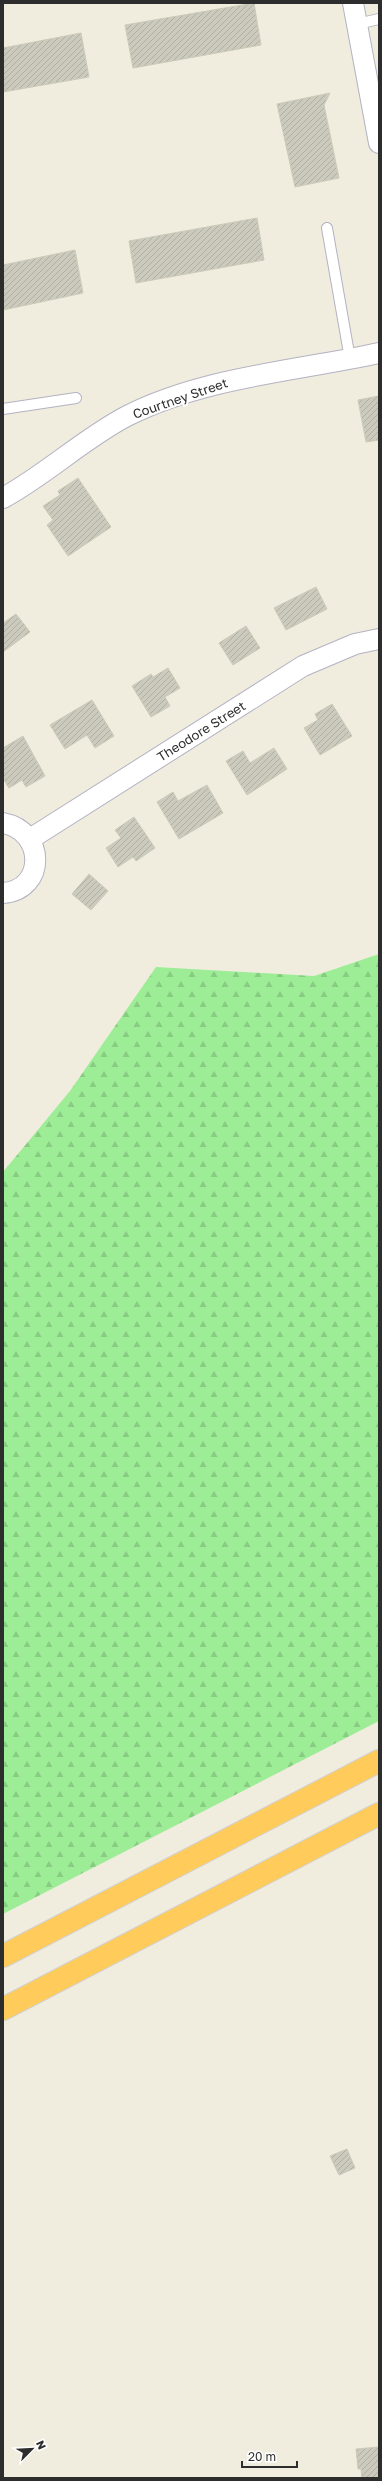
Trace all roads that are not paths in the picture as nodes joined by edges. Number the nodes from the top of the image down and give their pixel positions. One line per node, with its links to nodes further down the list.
1 (353, 3): 3 (street)
2 (379, 19): 3 (lane)
3 (357, 24): 4 (street)
4 (379, 143)
5 (327, 228): 7 (lane)
6 (379, 353): 7 (street, Courtney Street)
7 (350, 359): 10 (street, Courtney Street)
8 (76, 398): 9 (lane)
9 (3, 409)
10 (3, 498)
11 (379, 639): 13 (street, Theodore Street)
12 (3, 823): 13 (street)
13 (30, 839): 14 (street)
14 (3, 893)
15 (379, 1761): 17 (highway)
16 (379, 1814): 18 (highway)
17 (3, 1956)
18 (3, 2009)

